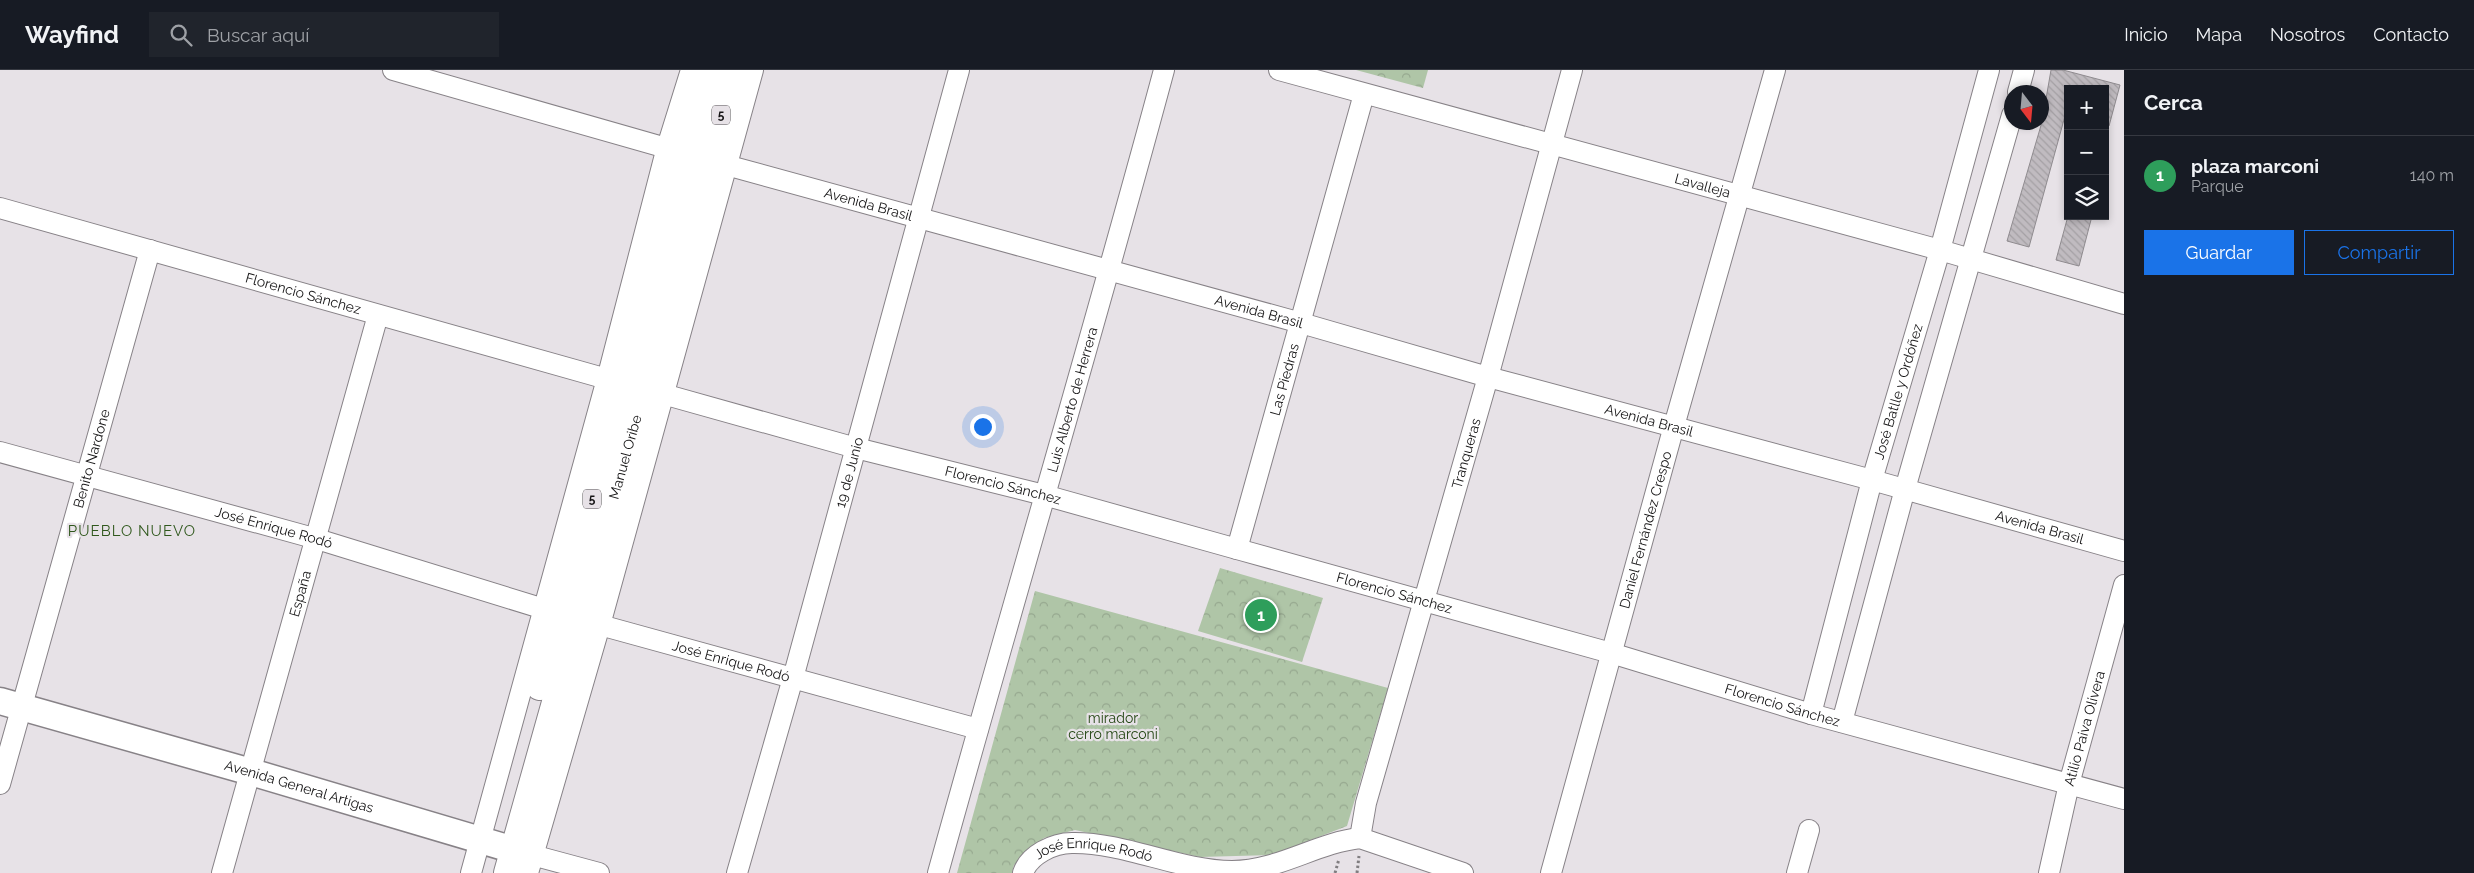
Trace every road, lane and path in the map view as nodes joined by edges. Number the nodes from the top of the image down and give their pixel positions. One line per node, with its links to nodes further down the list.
1 (393, 70): 13 (street, Avenida Brasil)
2 (691, 70): 18 (street)
3 (712, 70): 18 (highway, Manuel Oribe / 5)
4 (734, 70): 18 (highway, Manuel Oribe / 5)
5 (753, 70): 18 (street, Manuel Oribe)
6 (959, 70): 21 (street, 19 de Junio)
7 (1164, 70): 25 (street, Luis Alberto de Herrera)
8 (1279, 70): 15 (street, Lavalleja)
9 (1572, 70): 17 (street, Tranqueras)
10 (1775, 70): 19 (street, Daniel Fernández Crespo)
11 (1989, 70): 23 (street, José Batlle y Ordóñez)
12 (2024, 70): 14 (street)
13 (446, 77): 18 (street, Avenida Brasil)
14 (2020, 85)
15 (1364, 94): 17 (street, Lavalleja); 28 (street, Las Piedras)
16 (2007, 130): 24 (street)
17 (1552, 144): 19 (street, Lavalleja); 29 (street, Tranqueras)
18 (697, 156): 21 (street, Avenida Brasil); 30 (street); 31 (street, Manuel Oribe); 58 (highway, Manuel Oribe / 5)
19 (1739, 195): 23 (street, Lavalleja); 32 (street, Daniel Fernández Crespo)
20 (0, 208): 22 (street, Florencio Sánchez)
21 (919, 218): 25 (street, Avenida Brasil); 33 (street, 19 de Junio)
22 (150, 250): 27 (street, Florencio Sánchez); 35 (street, Benito Nardone)
23 (1940, 250): 24 (street, Lavalleja); 36 (street, José Batlle y Ordóñez)
24 (1971, 259): 26 (street, Lavalleja); 37 (street)
25 (1110, 270): 28 (street, Avenida Brasil); 38 (street, Luis Alberto de Herrera)
26 (2124, 304)
27 (378, 315): 30 (street, Florencio Sánchez); 39 (street, España)
28 (1301, 322): 29 (street, Avenida Brasil); 40 (street, Las Piedras)
29 (1488, 377): 32 (street, Avenida Brasil); 43 (street, Tranqueras)
30 (606, 379): 44 (street)
31 (663, 394): 33 (street, Florencio Sánchez); 45 (street, Manuel Oribe)
32 (1674, 426): 36 (street, Avenida Brasil); 46 (street, Daniel Fernández Crespo)
33 (856, 448): 38 (street, Florencio Sánchez); 47 (street, 19 de Junio)
34 (0, 452): 35 (street, José Enrique Rodó)
35 (87, 474): 39 (street, José Enrique Rodó); 48 (street, Benito Nardone)
36 (1872, 480): 37 (street, Avenida Brasil); 49 (street, José Batlle y Ordóñez)
37 (1905, 489): 41 (street, Avenida Brasil); 50 (street)
38 (1044, 495): 40 (street, Florencio Sánchez); 51 (street, Luis Alberto de Herrera)
39 (317, 540): 44 (street, José Enrique Rodó); 52 (street, España)
40 (1237, 549): 43 (street, Florencio Sánchez)
41 (2124, 551)
42 (2124, 585): 54 (street, Atilio Paiva Olivera)
43 (1423, 601): 46 (street, Florencio Sánchez); 57 (street, Tranqueras)
44 (544, 609): 58 (street)
45 (600, 625): 47 (street, José Enrique Rodó); 58 (street, Manuel Oribe)
46 (1611, 653): 49 (street, Florencio Sánchez); 67 (street, Daniel Fernández Crespo)
47 (793, 678): 51 (street, José Enrique Rodó); 63 (street, 19 de Junio)
48 (11, 704): 52 (main road, Avenida General Artigas); 53 (street, Benito Nardone)
49 (1811, 714): 50 (street, Florencio Sánchez)
50 (1842, 722): 54 (street, Florencio Sánchez)
51 (978, 729): 64 (street, Luis Alberto de Herrera)
52 (251, 772): 58 (main road, Avenida General Artigas); 59 (street, España)
53 (0, 784)
54 (2069, 784): 55 (street, Florencio Sánchez); 69 (street, Atilio Paiva Olivera)
55 (2124, 799)
56 (1809, 830): 68 (street)
57 (1360, 838): 65 (street, José Enrique Rodó); 66 (street)
58 (510, 856): 60 (street); 61 (highway, Manuel Oribe / 5); 62 (street, Avenida General Artigas)
59 (222, 873)
60 (471, 873)
61 (489, 873)
62 (599, 873)
63 (737, 873)
64 (938, 873)
65 (1023, 873)
66 (1463, 873)
67 (1551, 873)
68 (1797, 873)
69 (2049, 873)

